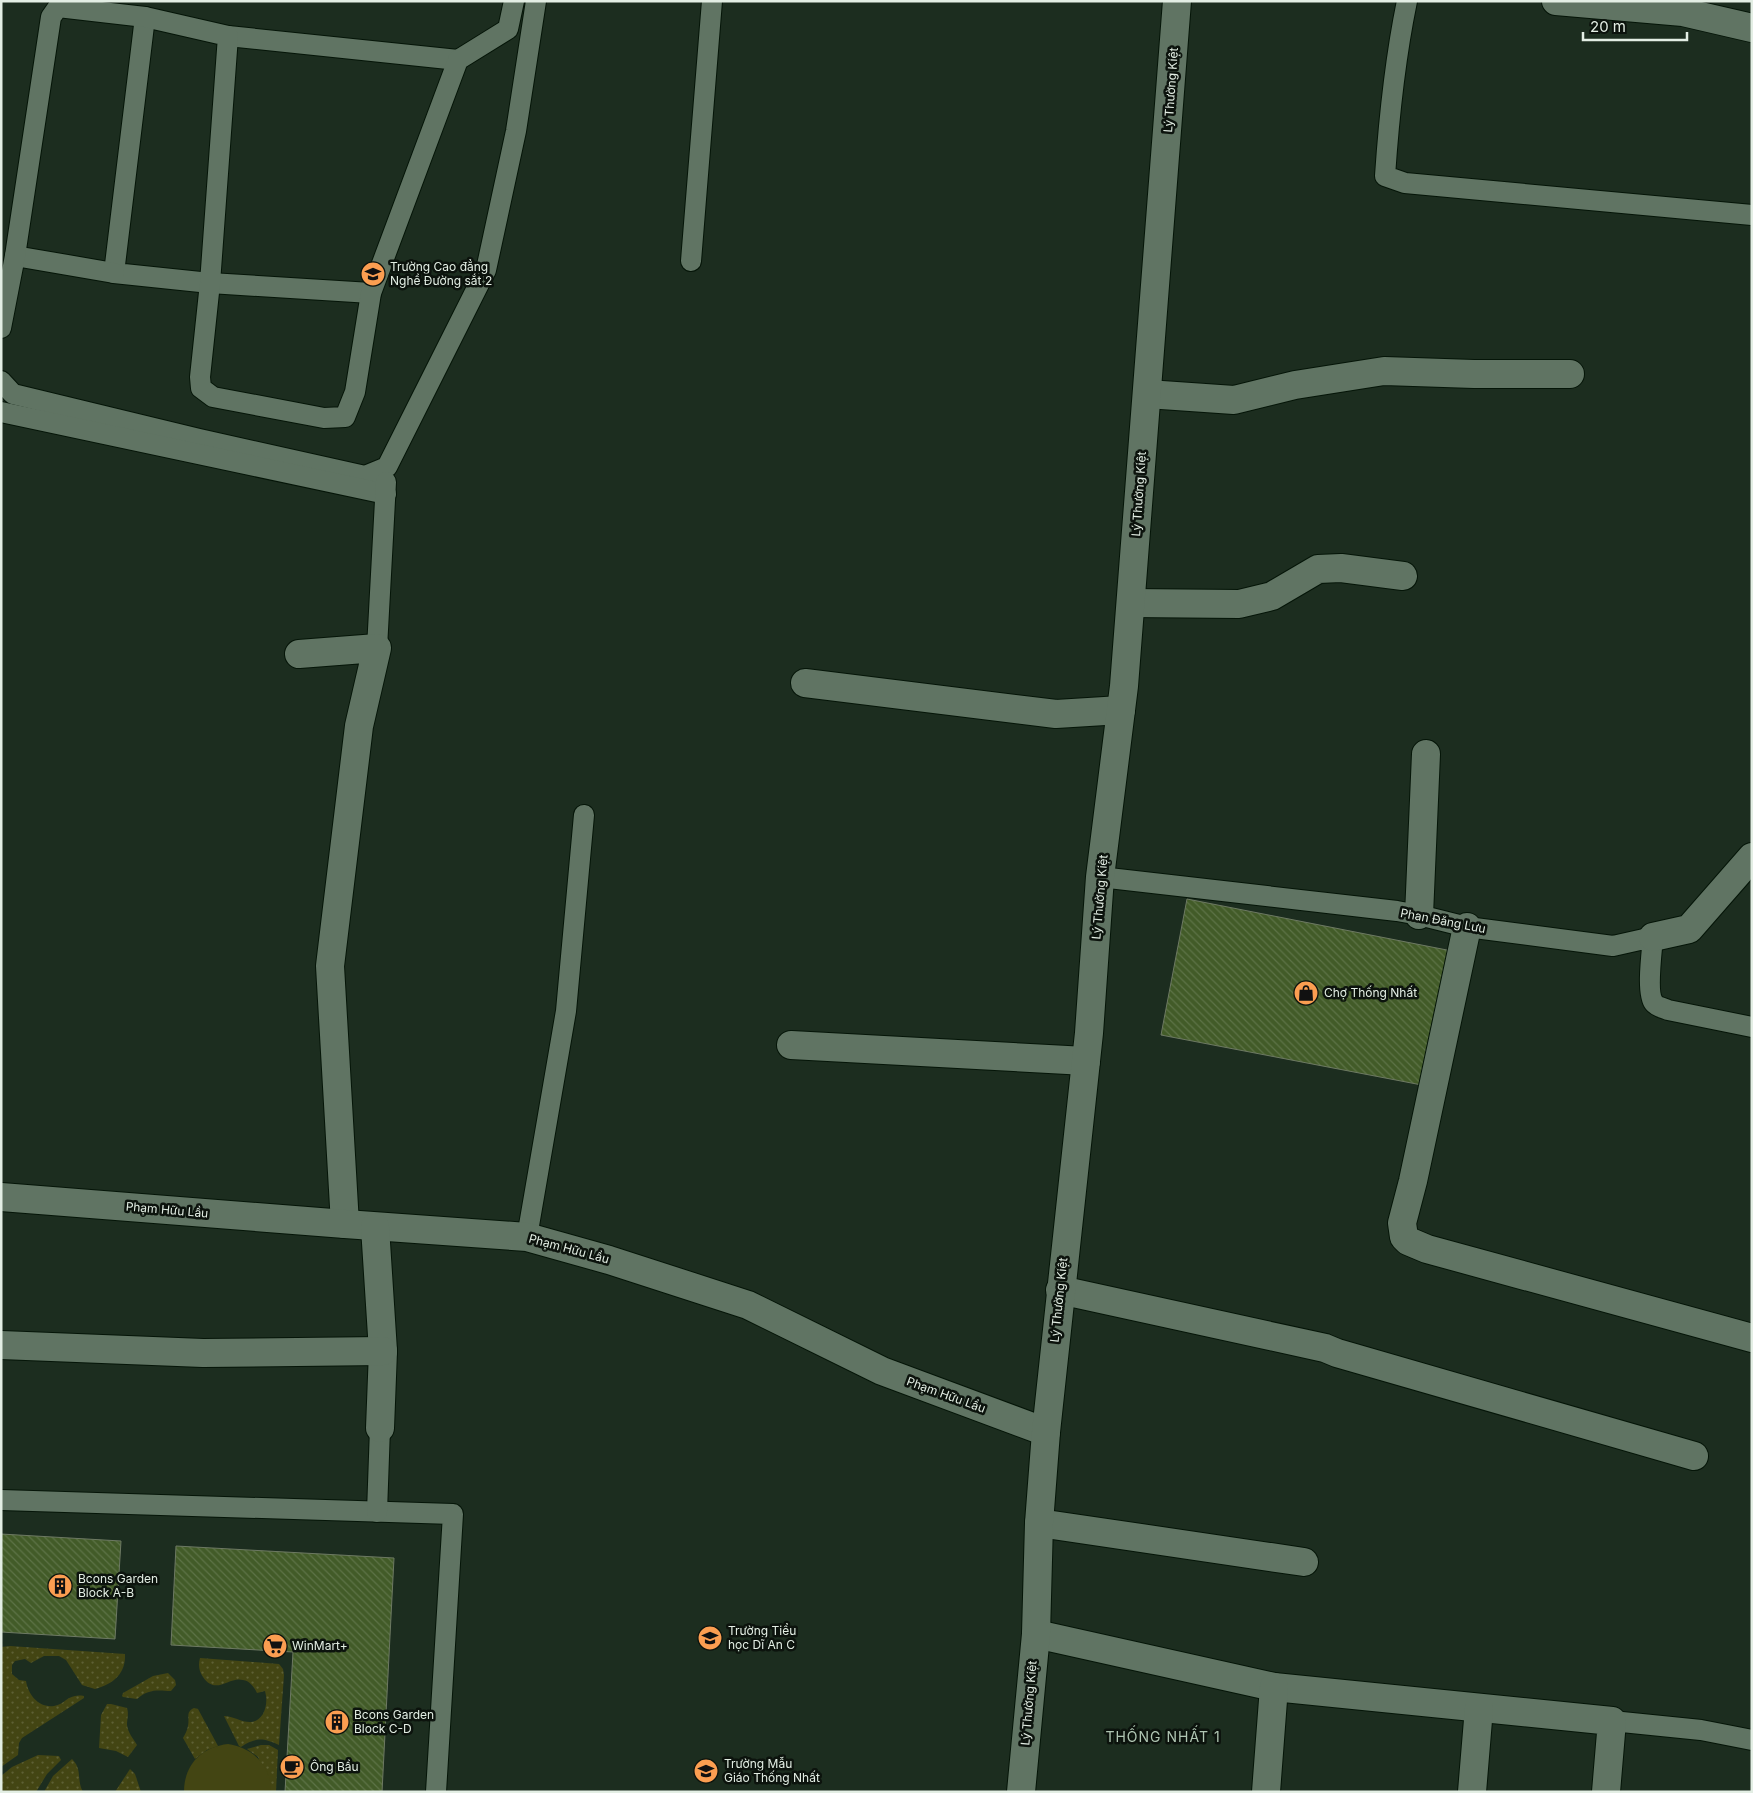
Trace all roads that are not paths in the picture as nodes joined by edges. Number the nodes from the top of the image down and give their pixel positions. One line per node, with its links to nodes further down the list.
1 (514, 1): 10 (lane)
2 (536, 1): 22 (lane)
3 (712, 1): 13 (lane)
4 (1177, 1): 20 (street, Lý Thường Kiệt)
5 (1407, 1): 11 (lane)
6 (1556, 1): 8 (street)
7 (145, 17): 9 (lane); 12 (lane); 14 (lane)
8 (1752, 28)
9 (228, 36): 10 (lane); 15 (lane)
10 (458, 60): 16 (lane)
11 (1752, 215)
12 (14, 256): 14 (lane); 17 (lane)
13 (691, 260)
14 (114, 273): 15 (lane)
15 (210, 283): 16 (lane); 16 (lane)
16 (371, 293)
17 (1, 328)
18 (1570, 374): 20 (street)
19 (1, 381): 22 (lane)
20 (1147, 394): 25 (street, Lý Thường Kiệt)
21 (1, 412): 23 (lane)
22 (387, 467): 23 (lane)
23 (386, 494): 26 (lane)
24 (1403, 576): 25 (street)
25 (1131, 603): 29 (street, Lý Thường Kiệt)
26 (377, 648): 27 (street); 41 (street)
27 (299, 654)
28 (805, 683): 29 (street)
29 (1121, 710): 33 (street, Lý Thường Kiệt)
30 (1426, 754): 34 (street)
31 (584, 815): 43 (lane)
32 (1752, 857): 36 (street, Phan Đăng Lưu)
33 (1100, 877): 34 (lane, Phan Đăng Lưu); 39 (street, Lý Thường Kiệt)
34 (1419, 915): 35 (lane, Phan Đăng Lưu)
35 (1467, 927): 36 (lane, Phan Đăng Lưu); 45 (street)
36 (1653, 937): 37 (lane)
37 (1752, 1027)
38 (791, 1045): 39 (street)
39 (1086, 1061): 44 (street, Lý Thường Kiệt)
40 (1, 1197): 41 (street, Phạm Hữu Lầu)
41 (345, 1224): 42 (street, Phạm Hữu Lầu)
42 (376, 1227): 43 (street, Phạm Hữu Lầu); 47 (street)
43 (527, 1237): 49 (street, Phạm Hữu Lầu)
44 (1060, 1290): 49 (street, Lý Thường Kiệt); 50 (street)
45 (1752, 1338)
46 (1, 1345): 47 (street)
47 (383, 1351): 48 (street)
48 (380, 1428): 52 (lane)
49 (1046, 1432): 53 (street, Lý Thường Kiệt)
50 (1694, 1456)
51 (1, 1500): 52 (lane)
52 (377, 1512): 60 (lane)
53 (1039, 1523): 54 (street); 55 (street, Lý Thường Kiệt)
54 (1304, 1562)
55 (1036, 1634): 56 (street); 61 (street, Lý Thường Kiệt)
56 (1274, 1687): 57 (street); 62 (street)
57 (1479, 1708): 58 (street); 63 (street)
58 (1612, 1721): 59 (lane); 64 (street)
59 (1752, 1740)
60 (436, 1792)
61 (1021, 1792)
62 (1266, 1792)
63 (1472, 1792)
64 (1606, 1792)

